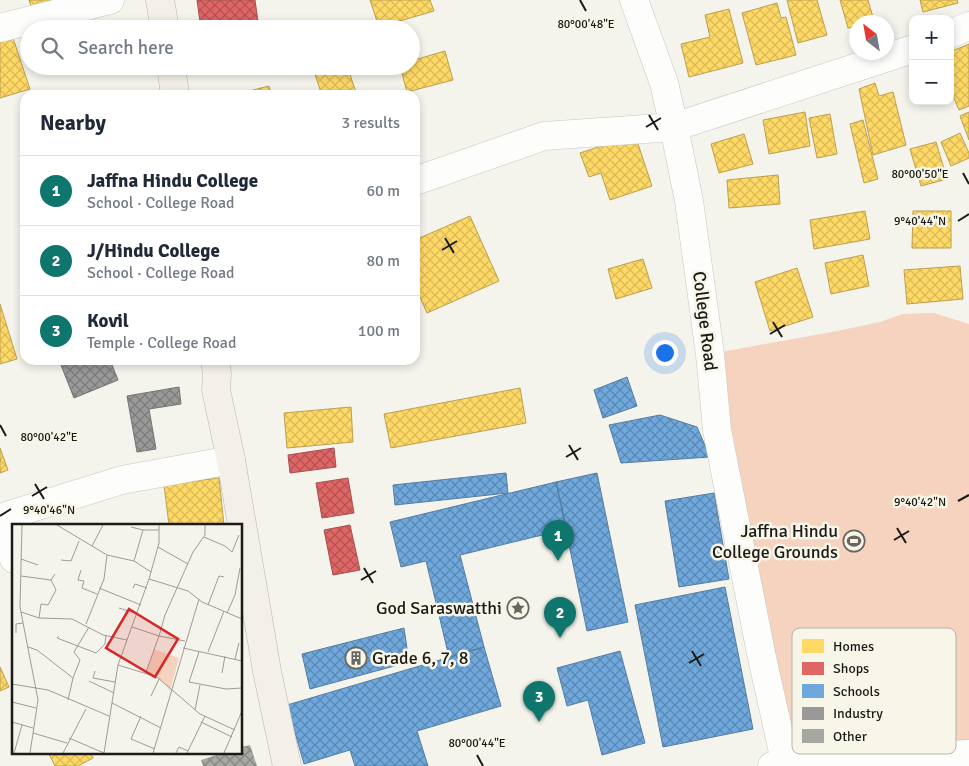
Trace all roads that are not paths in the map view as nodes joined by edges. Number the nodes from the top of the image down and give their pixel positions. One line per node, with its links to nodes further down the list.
1 (110, 0): 4 (street)
2 (160, 0): 5 (main road)
3 (634, 0): 13 (street, College Road)
4 (31, 20)
5 (163, 20)
6 (20, 23): 8 (street)
7 (969, 26): 9 (street)
8 (0, 28)
9 (954, 32)
10 (909, 50): 13 (street)
11 (173, 75): 12 (main road)
12 (175, 90)
13 (674, 127): 14 (street); 23 (street, College Road)
14 (420, 179)
15 (216, 365): 16 (main road)
16 (231, 460): 17 (street); 18 (main road)
17 (0, 520)
18 (242, 524)
19 (242, 526): 24 (main road)
20 (0, 530): 21 (street)
21 (12, 555)
22 (969, 754): 23 (street)
23 (779, 764)
24 (287, 766)

